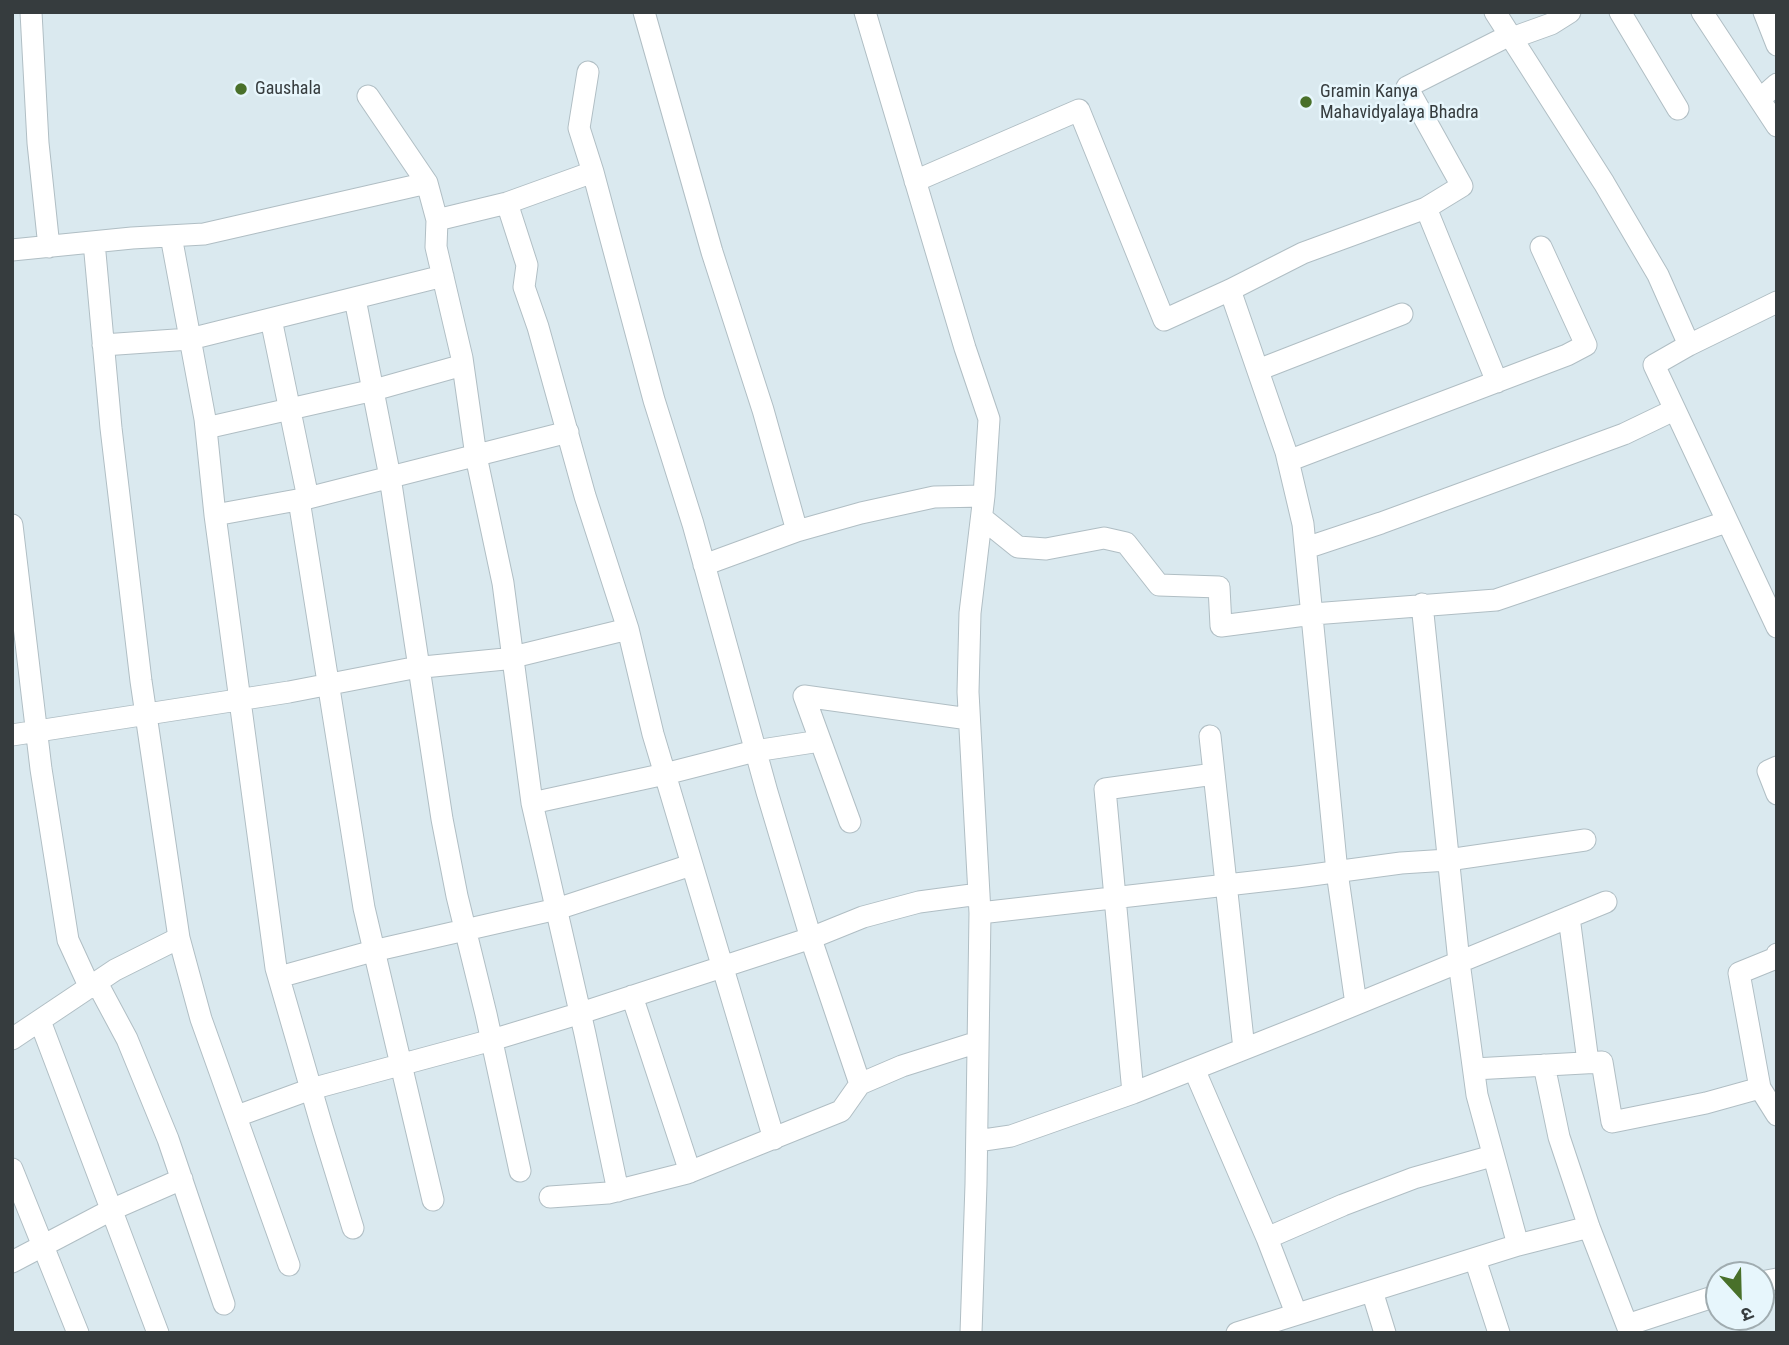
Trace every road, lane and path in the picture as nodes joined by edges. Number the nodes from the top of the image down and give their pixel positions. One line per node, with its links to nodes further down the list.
1 (31, 12): 25 (street)
2 (644, 12): 54 (street)
3 (865, 12): 18 (street)
4 (1495, 12): 9 (street)
5 (1570, 12): 9 (street)
6 (1620, 12): 15 (street)
7 (1702, 12): 14 (street)
8 (1764, 12): 10 (street)
9 (1511, 36): 21 (street); 36 (street)
10 (1777, 45)
11 (588, 72): 17 (street)
12 (1777, 84): 14 (street)
13 (368, 96): 19 (street)
14 (1760, 99): 16 (street)
15 (1678, 109)
16 (1777, 126)
17 (593, 173): 20 (street); 56 (street)
18 (915, 181): 29 (street); 48 (street)
19 (427, 183): 22 (street); 23 (street)
20 (507, 203): 22 (street); 44 (street)
21 (1426, 208): 29 (street); 39 (street)
22 (437, 220): 28 (street)
23 (171, 236): 24 (street); 34 (street)
24 (94, 242): 25 (street); 35 (street)
25 (49, 247): 27 (street)
26 (1541, 247): 39 (street)
27 (12, 250)
28 (443, 276): 30 (street); 37 (street)
29 (1230, 290): 38 (street)
30 (355, 299): 33 (street); 40 (street)
31 (1777, 302): 36 (street)
32 (1402, 314): 38 (street)
33 (271, 318): 34 (street); 41 (street)
34 (190, 339): 35 (street); 43 (street)
35 (103, 345): 65 (street)
36 (1689, 345): 42 (street)
37 (463, 365): 40 (street); 45 (street)
38 (1258, 370): 46 (street)
39 (1497, 382): 46 (street)
40 (374, 390): 41 (street); 47 (street)
41 (289, 409): 43 (street); 49 (street)
42 (1674, 410): 52 (street); 55 (street)
43 (205, 428): 50 (street)
44 (568, 432): 45 (street); 60 (street)
45 (476, 456): 47 (street); 61 (street)
46 (1288, 461): 55 (street)
47 (390, 477): 49 (street); 62 (street)
48 (984, 496): 51 (street); 54 (street)
49 (303, 499): 50 (street); 63 (street)
50 (215, 515): 64 (street)
51 (982, 518): 58 (street); 66 (street)
52 (1726, 522): 57 (street); 59 (street)
53 (12, 524): 67 (street)
54 (797, 531): 56 (street)
55 (1306, 548): 58 (street)
56 (704, 565): 71 (street)
57 (1422, 604): 58 (street); 79 (street)
58 (1313, 614): 81 (street)
59 (1777, 627)
60 (628, 629): 61 (street); 73 (street)
61 (512, 657): 62 (street); 76 (street)
62 (419, 668): 63 (street); 88 (street)
63 (328, 685): 64 (street); 91 (street)
64 (240, 699): 65 (street); 95 (street)
65 (146, 714): 67 (street); 89 (street)
66 (970, 719): 70 (street); 85 (street)
67 (36, 731): 68 (street); 96 (street)
68 (12, 735)
69 (1210, 736): 74 (street)
70 (820, 741): 71 (street); 77 (street)
71 (755, 751): 73 (street); 90 (street)
72 (1777, 767): 75 (street)
73 (665, 774): 76 (street); 80 (street)
74 (1214, 774): 82 (street); 83 (street)
75 (1777, 794)
76 (532, 803): 86 (street)
77 (850, 822)
78 (1585, 840): 79 (street)
79 (1448, 860): 81 (street); 93 (street)
80 (691, 865): 86 (street); 94 (street)
81 (1337, 872): 82 (street); 98 (street)
82 (1226, 885): 83 (street); 104 (street)
83 (1114, 898): 85 (street); 113 (street)
84 (1606, 902): 87 (street)
85 (979, 903): 90 (street); 103 (street)
86 (557, 909): 88 (street); 99 (street)
87 (1569, 917): 93 (street); 105 (street)
88 (465, 930): 91 (street); 102 (street)
89 (179, 938): 96 (street); 115 (street)
90 (811, 938): 94 (street); 110 (street)
91 (373, 951): 95 (street); 107 (street)
92 (1777, 954): 111 (street)
93 (1459, 962): 98 (street); 109 (street)
94 (723, 967): 97 (street); 116 (street)
95 (279, 977): 112 (street)
96 (94, 985): 100 (street); 122 (street)
97 (632, 996): 99 (street); 121 (street)
98 (1356, 1004): 104 (street)
99 (581, 1013): 102 (street); 123 (street)
100 (40, 1021): 101 (street); 126 (street)
101 (12, 1039)
102 (492, 1040): 107 (street); 120 (street)
103 (978, 1042): 110 (street); 117 (street)
104 (1244, 1049): 108 (street)
105 (1588, 1062): 106 (street); 111 (street)
106 (1544, 1065): 109 (street); 127 (street)
107 (400, 1066): 112 (street); 125 (street)
108 (1194, 1069): 113 (street); 129 (street)
109 (1474, 1069): 118 (street)
110 (860, 1084): 116 (street)
111 (1760, 1088): 114 (street)
112 (311, 1090): 115 (street); 128 (street)
113 (1133, 1093): 117 (street)
114 (1777, 1115)
115 (237, 1116): 134 (street)
116 (775, 1139): 121 (street)
117 (976, 1141): 143 (street)
118 (1492, 1156): 129 (street); 130 (street)
119 (12, 1169): 131 (street)
120 (520, 1171)
121 (690, 1172): 123 (street)
122 (182, 1179): 126 (street); 137 (street)
123 (618, 1191): 124 (street)
124 (550, 1198)
125 (433, 1200)
126 (111, 1210): 131 (street); 142 (street)
127 (1589, 1227): 130 (street); 140 (street)
128 (354, 1228)
129 (1267, 1238): 138 (street)
130 (1518, 1245): 132 (street)
131 (44, 1246): 133 (street); 141 (street)
132 (1475, 1259): 135 (street); 146 (street)
133 (12, 1262)
134 (289, 1265)
135 (1372, 1291): 138 (street); 145 (street)
136 (1705, 1300): 140 (street)
137 (224, 1304)
138 (1296, 1313): 139 (street)
139 (1267, 1328): 144 (street)
140 (1628, 1329)
141 (78, 1333)
142 (158, 1333)
143 (971, 1333)
144 (1237, 1333)
145 (1385, 1333)
146 (1499, 1333)

